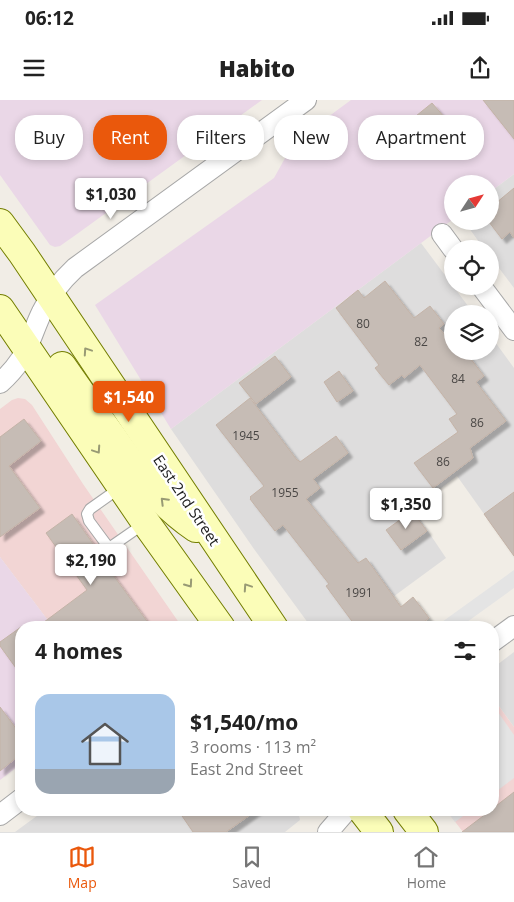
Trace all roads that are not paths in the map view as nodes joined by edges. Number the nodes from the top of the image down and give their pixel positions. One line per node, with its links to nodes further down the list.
1 (306, 100): 4 (street)
2 (0, 223): 4 (main road, East 2nd Street)
3 (488, 295): 6 (street)
4 (50, 296): 7 (street); 11 (main road, East 2nd Street, one-way to 4)
5 (0, 309): 7 (main road)
6 (514, 330)
7 (27, 348): 8 (street); 9 (main road, one-way to 9); 11 (main road, one-way to 7)
8 (0, 383)
9 (122, 487): 10 (main road); 10 (lane)
10 (146, 523): 12 (main road, one-way to 12)
11 (216, 542): 13 (main road, East 2nd Street, one-way to 11)
12 (216, 621)
13 (269, 621)
14 (514, 626): 15 (street)
15 (499, 637)
16 (15, 804): 17 (street)
17 (0, 815)
18 (342, 816): 21 (street)
19 (367, 816): 22 (main road)
20 (412, 816): 23 (main road)
21 (328, 832)
22 (379, 832)
23 (424, 832)

